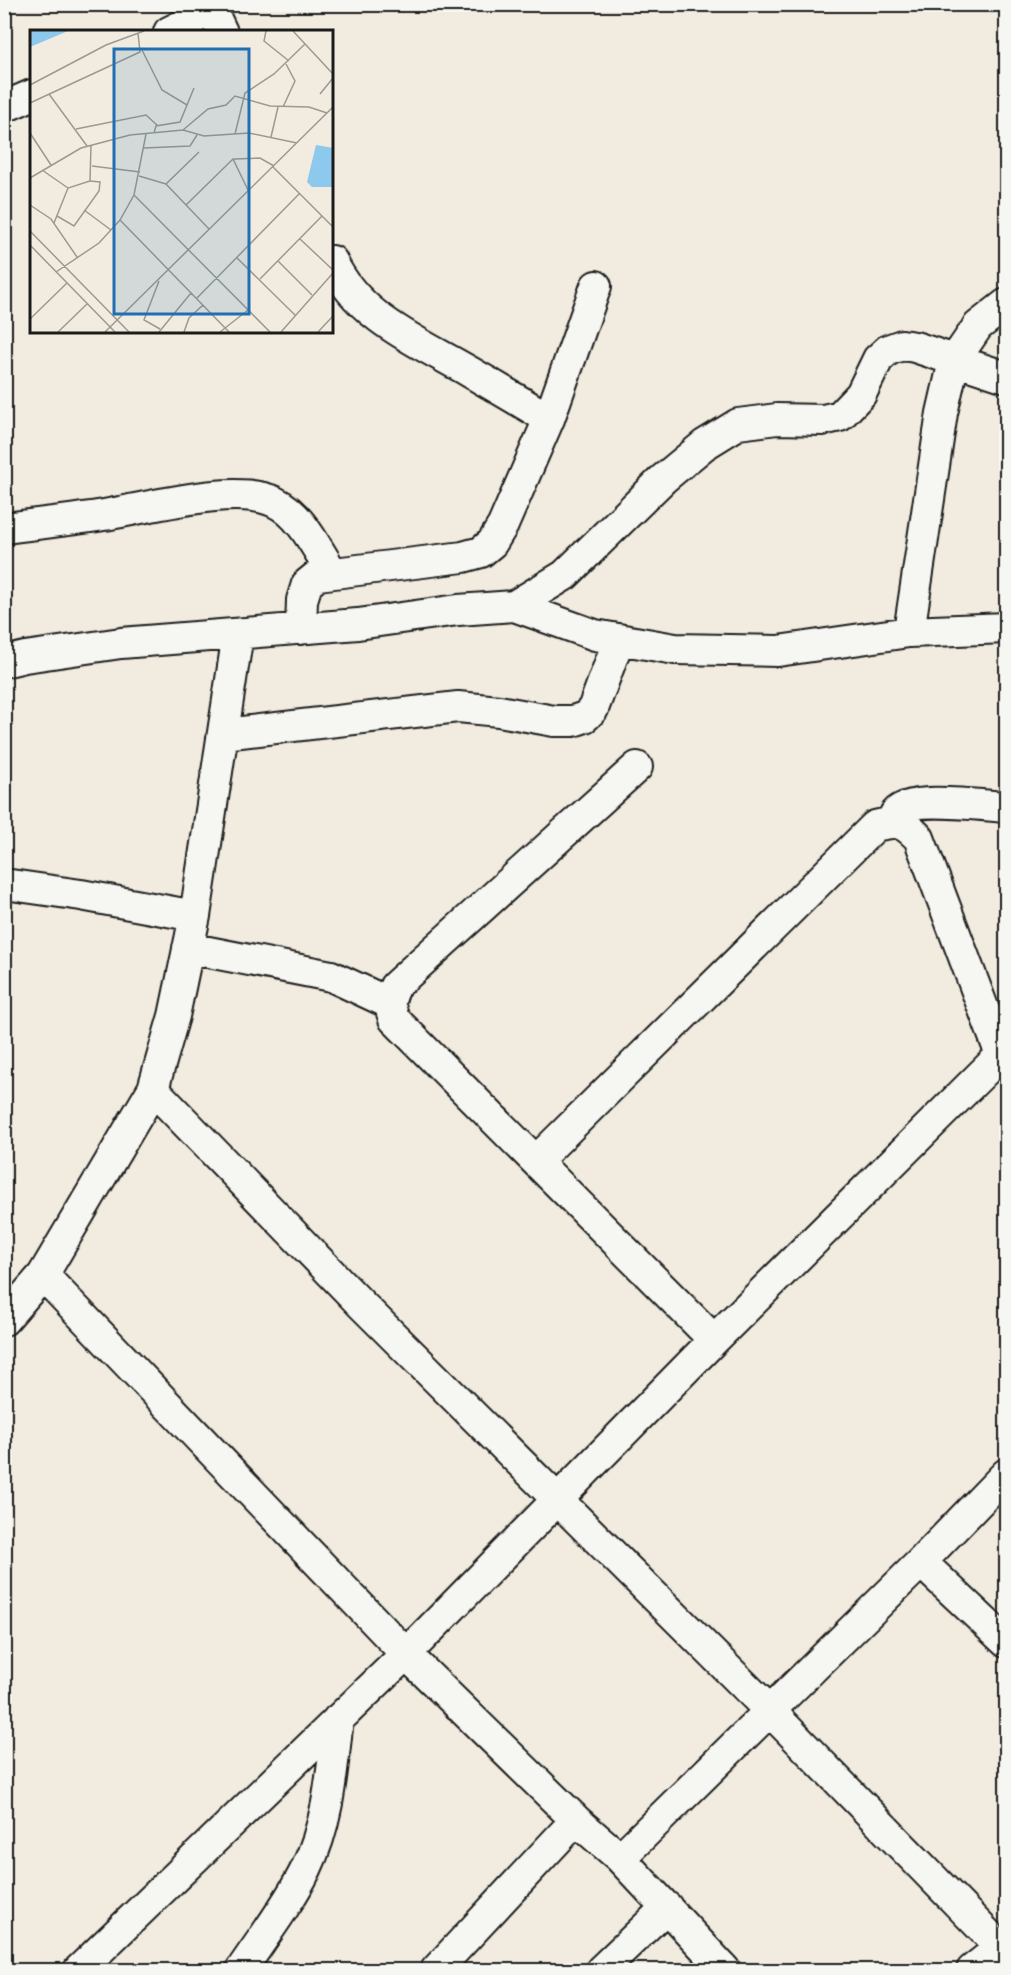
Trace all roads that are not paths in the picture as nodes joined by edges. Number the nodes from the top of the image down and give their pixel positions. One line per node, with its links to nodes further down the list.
1 (208, 4): 2 (street); 3 (street)
2 (173, 30)
3 (221, 30)
4 (30, 96): 5 (street)
5 (4, 108)
6 (333, 264): 11 (street)
7 (596, 286): 11 (street)
8 (1006, 304): 9 (street)
9 (954, 361): 10 (street); 14 (street); 17 (street)
10 (1006, 377)
11 (549, 419): 13 (street)
12 (4, 528): 13 (street)
13 (332, 572): 16 (street)
14 (514, 606): 16 (street); 19 (street)
15 (1006, 628): 17 (street)
16 (301, 629): 18 (street)
17 (909, 632): 19 (street)
18 (238, 634): 20 (street); 21 (street)
19 (619, 639): 21 (street)
20 (4, 662)
21 (224, 734): 26 (street)
22 (637, 767): 28 (street)
23 (1006, 807): 24 (street)
24 (892, 822): 29 (street); 31 (street)
25 (4, 884): 26 (street)
26 (195, 916): 27 (street)
27 (188, 948): 28 (street); 30 (street)
28 (389, 1003): 31 (street)
29 (1004, 1053): 34 (street)
30 (153, 1089): 32 (street); 36 (street)
31 (537, 1160): 34 (street)
32 (43, 1275): 33 (street); 39 (street)
33 (4, 1320)
34 (714, 1340): 36 (street)
35 (1006, 1474): 37 (street)
36 (559, 1499): 39 (street); 40 (street)
37 (921, 1562): 38 (street); 40 (street)
38 (1006, 1642)
39 (406, 1654): 41 (street); 42 (street)
40 (770, 1711): 43 (street); 45 (street)
41 (338, 1719): 46 (street); 47 (street)
42 (576, 1820): 43 (street); 48 (street)
43 (620, 1858): 44 (street)
44 (667, 1907): 49 (street); 50 (street)
45 (1004, 1950): 51 (street)
46 (79, 1971)
47 (241, 1971)
48 (436, 1971)
49 (601, 1971)
50 (725, 1971)
51 (972, 1971)

